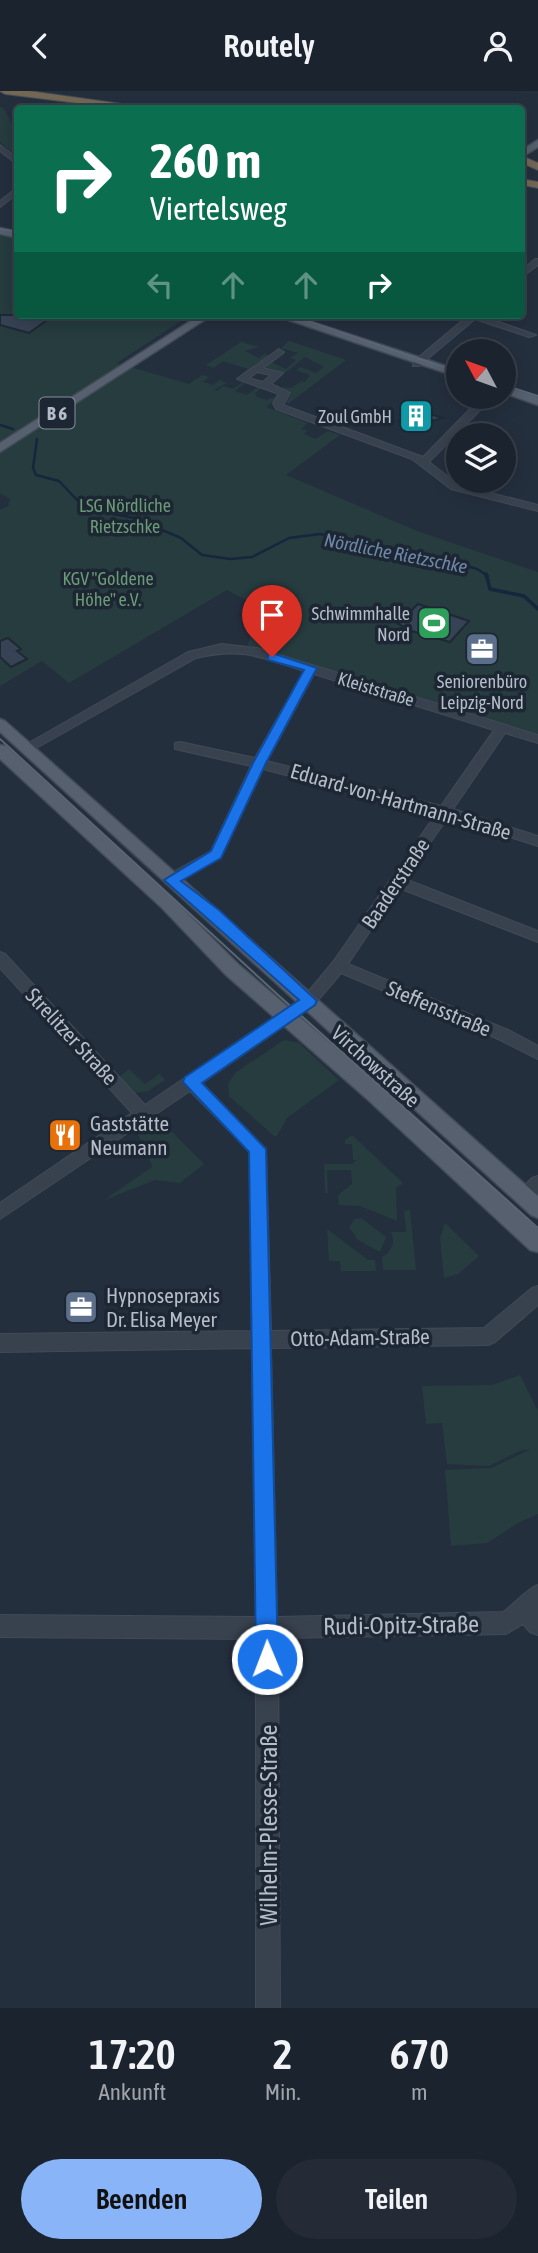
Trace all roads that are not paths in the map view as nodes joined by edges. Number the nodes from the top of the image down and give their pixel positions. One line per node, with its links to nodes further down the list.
1 (5, 91): 4 (highway)
2 (0, 94): 3 (highway)
3 (96, 105)
4 (120, 105)
5 (0, 147): 6 (street)
6 (14, 159)
7 (14, 193): 9 (street)
8 (14, 202): 10 (street)
9 (0, 205)
10 (0, 213)
11 (202, 319): 28 (main road, B 6)
12 (292, 319): 18 (main road)
13 (318, 319): 18 (main road)
14 (470, 319): 18 (street)
15 (483, 319): 16 (street)
16 (532, 335)
17 (279, 352): 20 (street)
18 (421, 360): 19 (main road); 21 (main road)
19 (446, 364)
20 (255, 369): 22 (street); 22 (street)
21 (446, 369)
22 (265, 385): 29 (street)
23 (516, 387): 25 (main road)
24 (516, 390): 26 (main road)
25 (538, 392)
26 (538, 401)
27 (476, 409): 29 (street)
28 (0, 448)
29 (423, 463): 30 (street)
30 (538, 508)
31 (311, 668): 33 (street, Kleiststraße); 36 (street, Kleiststraße); 38 (street)
32 (0, 724): 36 (main road, Virchowstraße)
33 (502, 728): 34 (street, Kleiststraße); 39 (street, Baaderstraße)
34 (538, 739)
35 (180, 746): 38 (street, Eduard-von-Hartmann-Straße)
36 (26, 748): 41 (main road, Virchowstraße)
37 (0, 750): 47 (main road, Virchowstraße)
38 (259, 763): 39 (street, Eduard-von-Hartmann-Straße); 41 (street)
39 (445, 809): 40 (street, Eduard-von-Hartmann-Straße); 42 (street, Baaderstraße)
40 (538, 841)
41 (171, 880): 46 (main road, Virchowstraße)
42 (396, 881): 43 (street); 45 (street, Baaderstraße)
43 (538, 937)
44 (0, 958): 50 (street, Strelitzer Straße)
45 (338, 966): 46 (street, Baaderstraße); 48 (street, Steffensstraße)
46 (309, 1001): 47 (street, Baaderstraße); 52 (main road, Virchowstraße)
47 (288, 1018): 49 (street, Baaderstraße); 55 (main road, Virchowstraße)
48 (538, 1053)
49 (191, 1082): 50 (street, Baaderstraße); 57 (street, Wilhelm-Plesse-Straße)
50 (143, 1114): 54 (street, Baaderstraße)
51 (538, 1184): 52 (street)
52 (523, 1196): 53 (main road, Virchowstraße)
53 (538, 1209)
54 (0, 1212)
55 (538, 1243)
56 (538, 1294): 57 (street, Otto-Adam-Straße)
57 (261, 1339): 58 (street, Otto-Adam-Straße); 61 (street, Wilhelm-Plesse-Straße)
58 (0, 1343)
59 (534, 1610): 61 (street, Rudi-Opitz-Straße)
60 (0, 1626): 61 (street, Rudi-Opitz-Straße)
61 (267, 1627): 62 (street, Wilhelm-Plesse-Straße)
62 (268, 2008)

